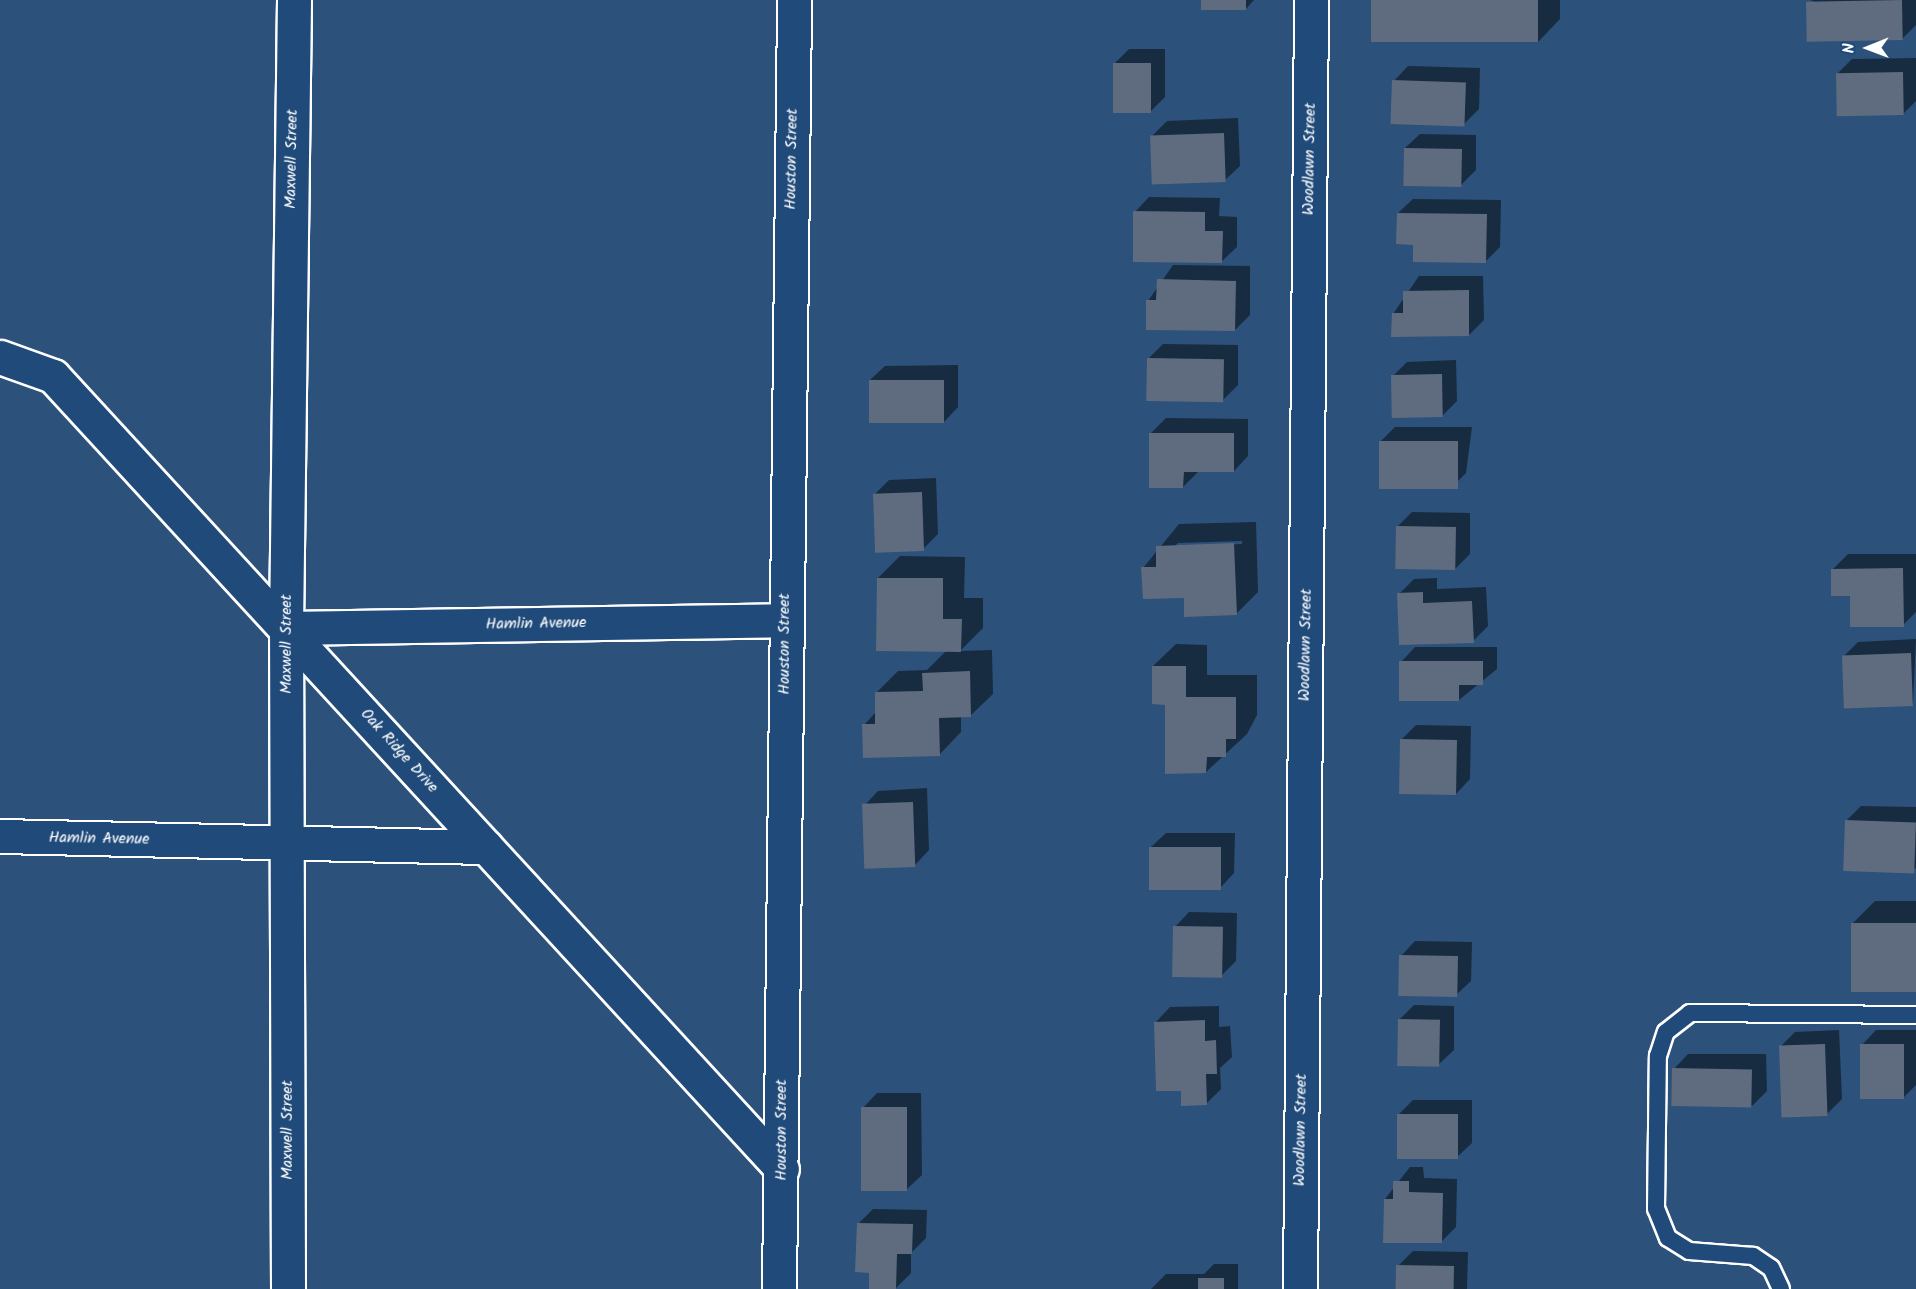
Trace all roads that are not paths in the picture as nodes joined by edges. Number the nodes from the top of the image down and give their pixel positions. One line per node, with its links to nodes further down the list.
1 (294, 0): 6 (street, Maxwell Street)
2 (794, 0): 5 (street, Houston Street)
3 (1311, 0): 14 (street, Woodlawn Street)
4 (0, 357): 6 (street, Oak Ridge Drive)
5 (785, 620): 6 (street, Hamlin Avenue); 11 (street, Houston Street)
6 (286, 628): 8 (street, Maxwell Street); 9 (street, Oak Ridge Drive)
7 (0, 836): 8 (street, Hamlin Avenue)
8 (290, 842): 9 (street, Hamlin Avenue); 12 (street, Maxwell Street)
9 (486, 847): 11 (street, Oak Ridge Drive)
10 (1916, 1015): 15 (lane)
11 (782, 1169): 13 (street, Houston Street)
12 (288, 1289)
13 (779, 1289)
14 (1300, 1289)
15 (1781, 1289)

